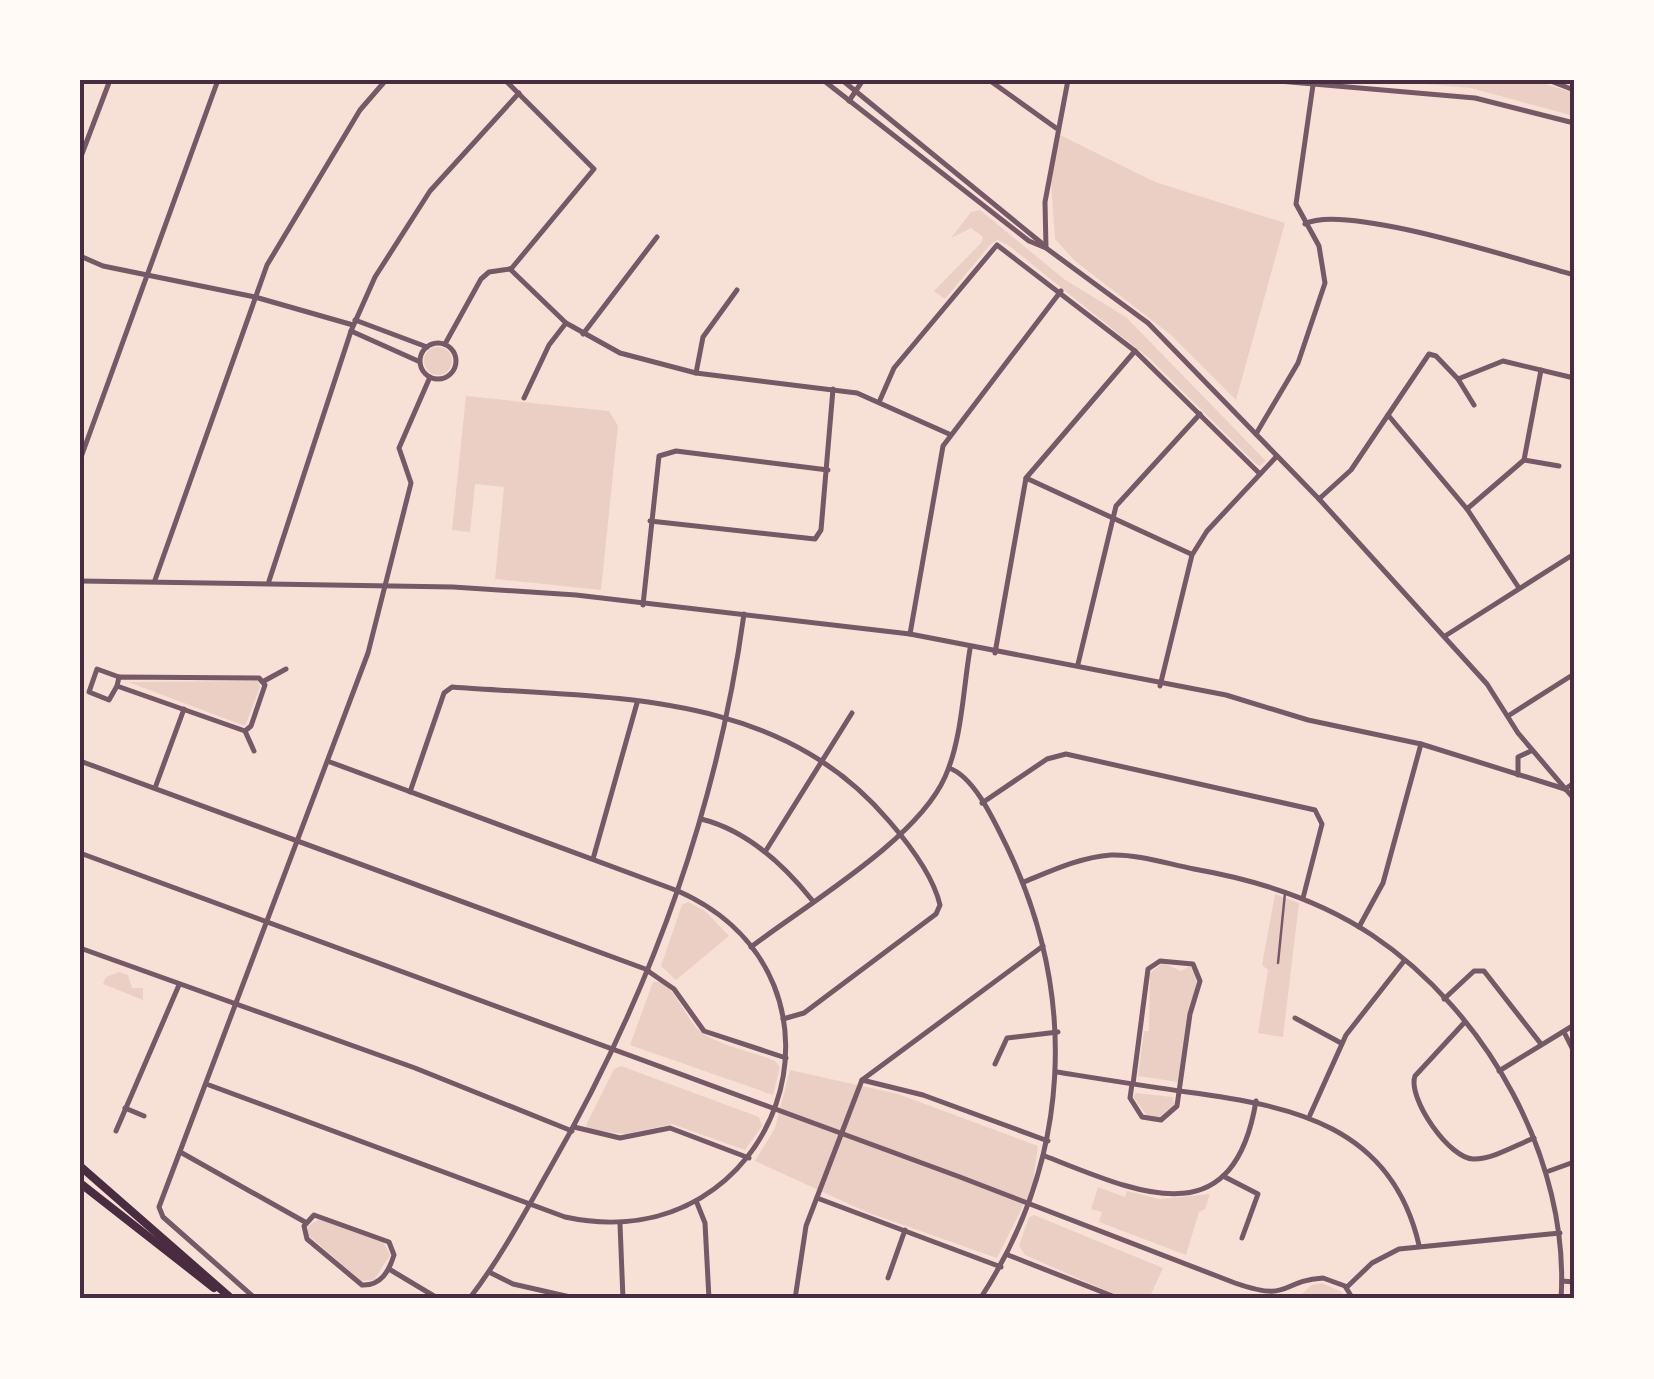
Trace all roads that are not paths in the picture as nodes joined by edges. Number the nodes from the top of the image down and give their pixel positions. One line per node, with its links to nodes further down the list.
1 (110, 80): 19 (street)
2 (218, 80): 26 (street)
3 (386, 80): 29 (street)
4 (505, 80): 15 (street)
5 (823, 80): 16 (street)
6 (842, 80): 14 (street)
7 (863, 80): 14 (street)
8 (989, 80): 18 (street)
9 (1068, 80): 18 (street)
10 (1266, 80): 12 (street)
11 (1548, 80): 13 (street)
12 (1313, 85): 17 (street); 20 (street)
13 (1574, 90)
14 (856, 91): 16 (street); 22 (street)
15 (519, 93): 24 (street); 31 (street)
16 (850, 101): 22 (street)
17 (1574, 123)
18 (1058, 129): 22 (street)
19 (81, 154)
20 (1306, 224): 25 (street); 49 (street)
21 (658, 237): 32 (street)
22 (1046, 248): 49 (street)
23 (80, 256): 26 (street)
24 (510, 269): 30 (street); 33 (street)
25 (1574, 275)
26 (148, 276): 29 (street); 53 (street)
27 (737, 290): 38 (street)
28 (1060, 291): 35 (street); 44 (street); 48 (street)
29 (254, 297): 31 (street); 67 (street)
30 (566, 323): 32 (street); 43 (street)
31 (353, 325): 34 (street); 36 (street); 68 (street)
32 (583, 334): 38 (street)
33 (445, 344): 34 (street); 39 (street)
34 (427, 347): 36 (street)
35 (1135, 351): 46 (street); 58 (street)
36 (420, 364): 39 (street)
37 (1540, 370): 40 (street); 41 (street); 54 (street)
38 (696, 373): 42 (street)
39 (430, 376): 70 (street)
40 (1574, 378)
41 (1458, 379): 45 (street); 47 (street)
42 (833, 389): 44 (street); 56 (street)
43 (524, 398)
44 (880, 400): 48 (street)
45 (1474, 405)
46 (1200, 414): 57 (street); 61 (street)
47 (1388, 415): 59 (street); 60 (street)
48 (949, 434): 74 (street)
49 (1256, 434): 52 (street)
50 (653, 444): 51 (street)
51 (661, 454): 56 (street); 62 (street)
52 (1277, 456): 57 (street); 59 (street)
53 (80, 460)
54 (1524, 460): 55 (street); 60 (street)
55 (1559, 466)
56 (828, 470): 63 (street)
57 (1260, 474): 66 (street)
58 (1026, 478): 61 (street); 77 (street)
59 (1319, 499): 75 (street)
60 (1467, 509): 71 (street)
61 (1112, 518): 66 (street); 78 (street)
62 (650, 521): 63 (street); 72 (street)
63 (816, 538): 64 (street)
64 (824, 548)
65 (1574, 554): 71 (street)
66 (1192, 555): 84 (street)
67 (154, 580): 68 (street); 69 (street)
68 (269, 581): 70 (street)
69 (80, 582)
70 (383, 586): 72 (street); 98 (street)
71 (1519, 588): 75 (street)
72 (642, 605): 73 (street)
73 (744, 614): 74 (street); 88 (street)
74 (910, 634): 76 (street)
75 (1445, 636): 89 (street)
76 (970, 649): 77 (street); 100 (street)
77 (995, 653): 78 (street)
78 (1078, 664): 84 (street)
79 (286, 669): 82 (street)
80 (1574, 674): 89 (street)
81 (119, 678): 82 (street); 83 (street); 83 (street)
82 (264, 681): 90 (street)
83 (117, 686): 86 (street)
84 (1160, 686): 92 (street)
85 (637, 702): 88 (street); 107 (street); 115 (street)
86 (184, 709): 90 (street); 105 (street)
87 (852, 713): 96 (street)
88 (729, 716): 96 (street); 110 (street)
89 (1508, 716): 91 (street)
90 (244, 730): 93 (street)
91 (1518, 733): 94 (street); 95 (street)
92 (1421, 744): 101 (street); 122 (street)
93 (254, 751)
94 (1534, 752): 95 (street); 99 (street)
95 (1517, 759): 101 (street); 102 (street)
96 (824, 760): 111 (street); 113 (street)
97 (80, 761): 105 (street)
98 (330, 762): 107 (street); 112 (street)
99 (1544, 767): 103 (street); 106 (street)
100 (949, 768): 109 (street); 111 (street)
101 (1495, 768): 102 (street)
102 (1520, 777): 103 (street)
103 (1536, 779): 106 (street)
104 (1574, 783): 106 (street)
105 (155, 788): 112 (street)
106 (1565, 788): 108 (street)
107 (410, 792): 115 (street)
108 (1574, 799)
109 (982, 802): 116 (street); 119 (street)
110 (702, 819): 113 (street); 117 (street)
111 (900, 834): 120 (street); 133 (street)
112 (299, 840): 121 (street); 128 (street)
113 (764, 852): 120 (street)
114 (80, 853): 121 (street)
115 (593, 859): 117 (street)
116 (1024, 882): 118 (street); 123 (street)
117 (678, 891): 124 (street); 128 (street)
118 (1285, 891): 119 (street); 127 (lane)
119 (1303, 898): 122 (street)
120 (812, 900): 124 (street)
121 (268, 923): 131 (street); 140 (street)
122 (1359, 927): 126 (street)
123 (1044, 946): 136 (street); 146 (street)
124 (752, 947): 133 (street)
125 (80, 948): 129 (street)
126 (1404, 962): 130 (street); 138 (street)
127 (1278, 964)
128 (648, 970): 140 (street); 142 (street)
129 (179, 985): 131 (street); 151 (street)
130 (1444, 999): 134 (street); 139 (street)
131 (238, 1007): 148 (street); 155 (street)
132 (1295, 1018): 138 (street)
133 (783, 1019): 142 (street)
134 (1463, 1024): 144 (street); 158 (street)
135 (1574, 1026): 137 (street)
136 (1058, 1032): 143 (street); 145 (street)
137 (1564, 1032): 139 (street); 141 (street)
138 (1342, 1044): 153 (street)
139 (1541, 1044): 144 (street)
140 (613, 1051): 152 (street); 155 (street)
141 (1574, 1052)
142 (786, 1058): 152 (street)
143 (994, 1064)
144 (1499, 1071): 158 (street)
145 (1058, 1072): 147 (street); 159 (street)
146 (862, 1080): 157 (street); 159 (street)
147 (1133, 1084): 149 (street); 149 (street); 149 (street)
148 (208, 1086): 160 (street); 170 (street)
149 (1179, 1090): 150 (street)
150 (1256, 1101): 153 (street); 166 (street)
151 (125, 1108): 154 (street); 156 (street)
152 (775, 1112): 157 (street); 162 (street)
153 (1310, 1115): 177 (street)
154 (144, 1116)
155 (573, 1129): 162 (street); 170 (street)
156 (116, 1130)
157 (839, 1135): 168 (street); 171 (street)
158 (1535, 1138): 165 (street)
159 (1048, 1141): 161 (street)
160 (182, 1153): 172 (street); 190 (street)
161 (1045, 1156): 166 (street); 171 (street)
162 (749, 1158): 169 (street)
163 (1574, 1162): 165 (street)
164 (80, 1166): 189 (highway)
165 (1547, 1171): 175 (street)
166 (1224, 1176): 176 (street)
167 (80, 1183): 189 (highway)
168 (816, 1198): 174 (street); 196 (street)
169 (697, 1203): 173 (street); 195 (street)
170 (530, 1205): 173 (street); 181 (street)
171 (1030, 1206): 178 (street); 187 (street)
172 (306, 1222): 180 (street); 180 (street)
173 (620, 1224): 194 (street)
174 (905, 1230): 179 (street); 182 (street)
175 (1560, 1233): 177 (street); 183 (street)
176 (1242, 1238)
177 (1418, 1245): 186 (street)
178 (1008, 1256): 179 (street); 198 (street)
179 (1001, 1267): 197 (street)
180 (389, 1269): 191 (street)
181 (490, 1272): 188 (street); 192 (street)
182 (888, 1278)
183 (1562, 1281): 184 (street); 201 (street)
184 (1574, 1282)
185 (1301, 1284): 186 (street); 187 (street); 199 (street)
186 (1346, 1288): 200 (street)
187 (1269, 1296)
188 (555, 1297): 193 (street)
189 (231, 1299)
190 (256, 1299)
191 (440, 1299)
192 (469, 1299)
193 (579, 1299)
194 (623, 1299)
195 (708, 1299)
196 (795, 1299)
197 (980, 1299)
198 (1120, 1299)
199 (1289, 1299)
200 (1353, 1299)
201 (1561, 1299)

